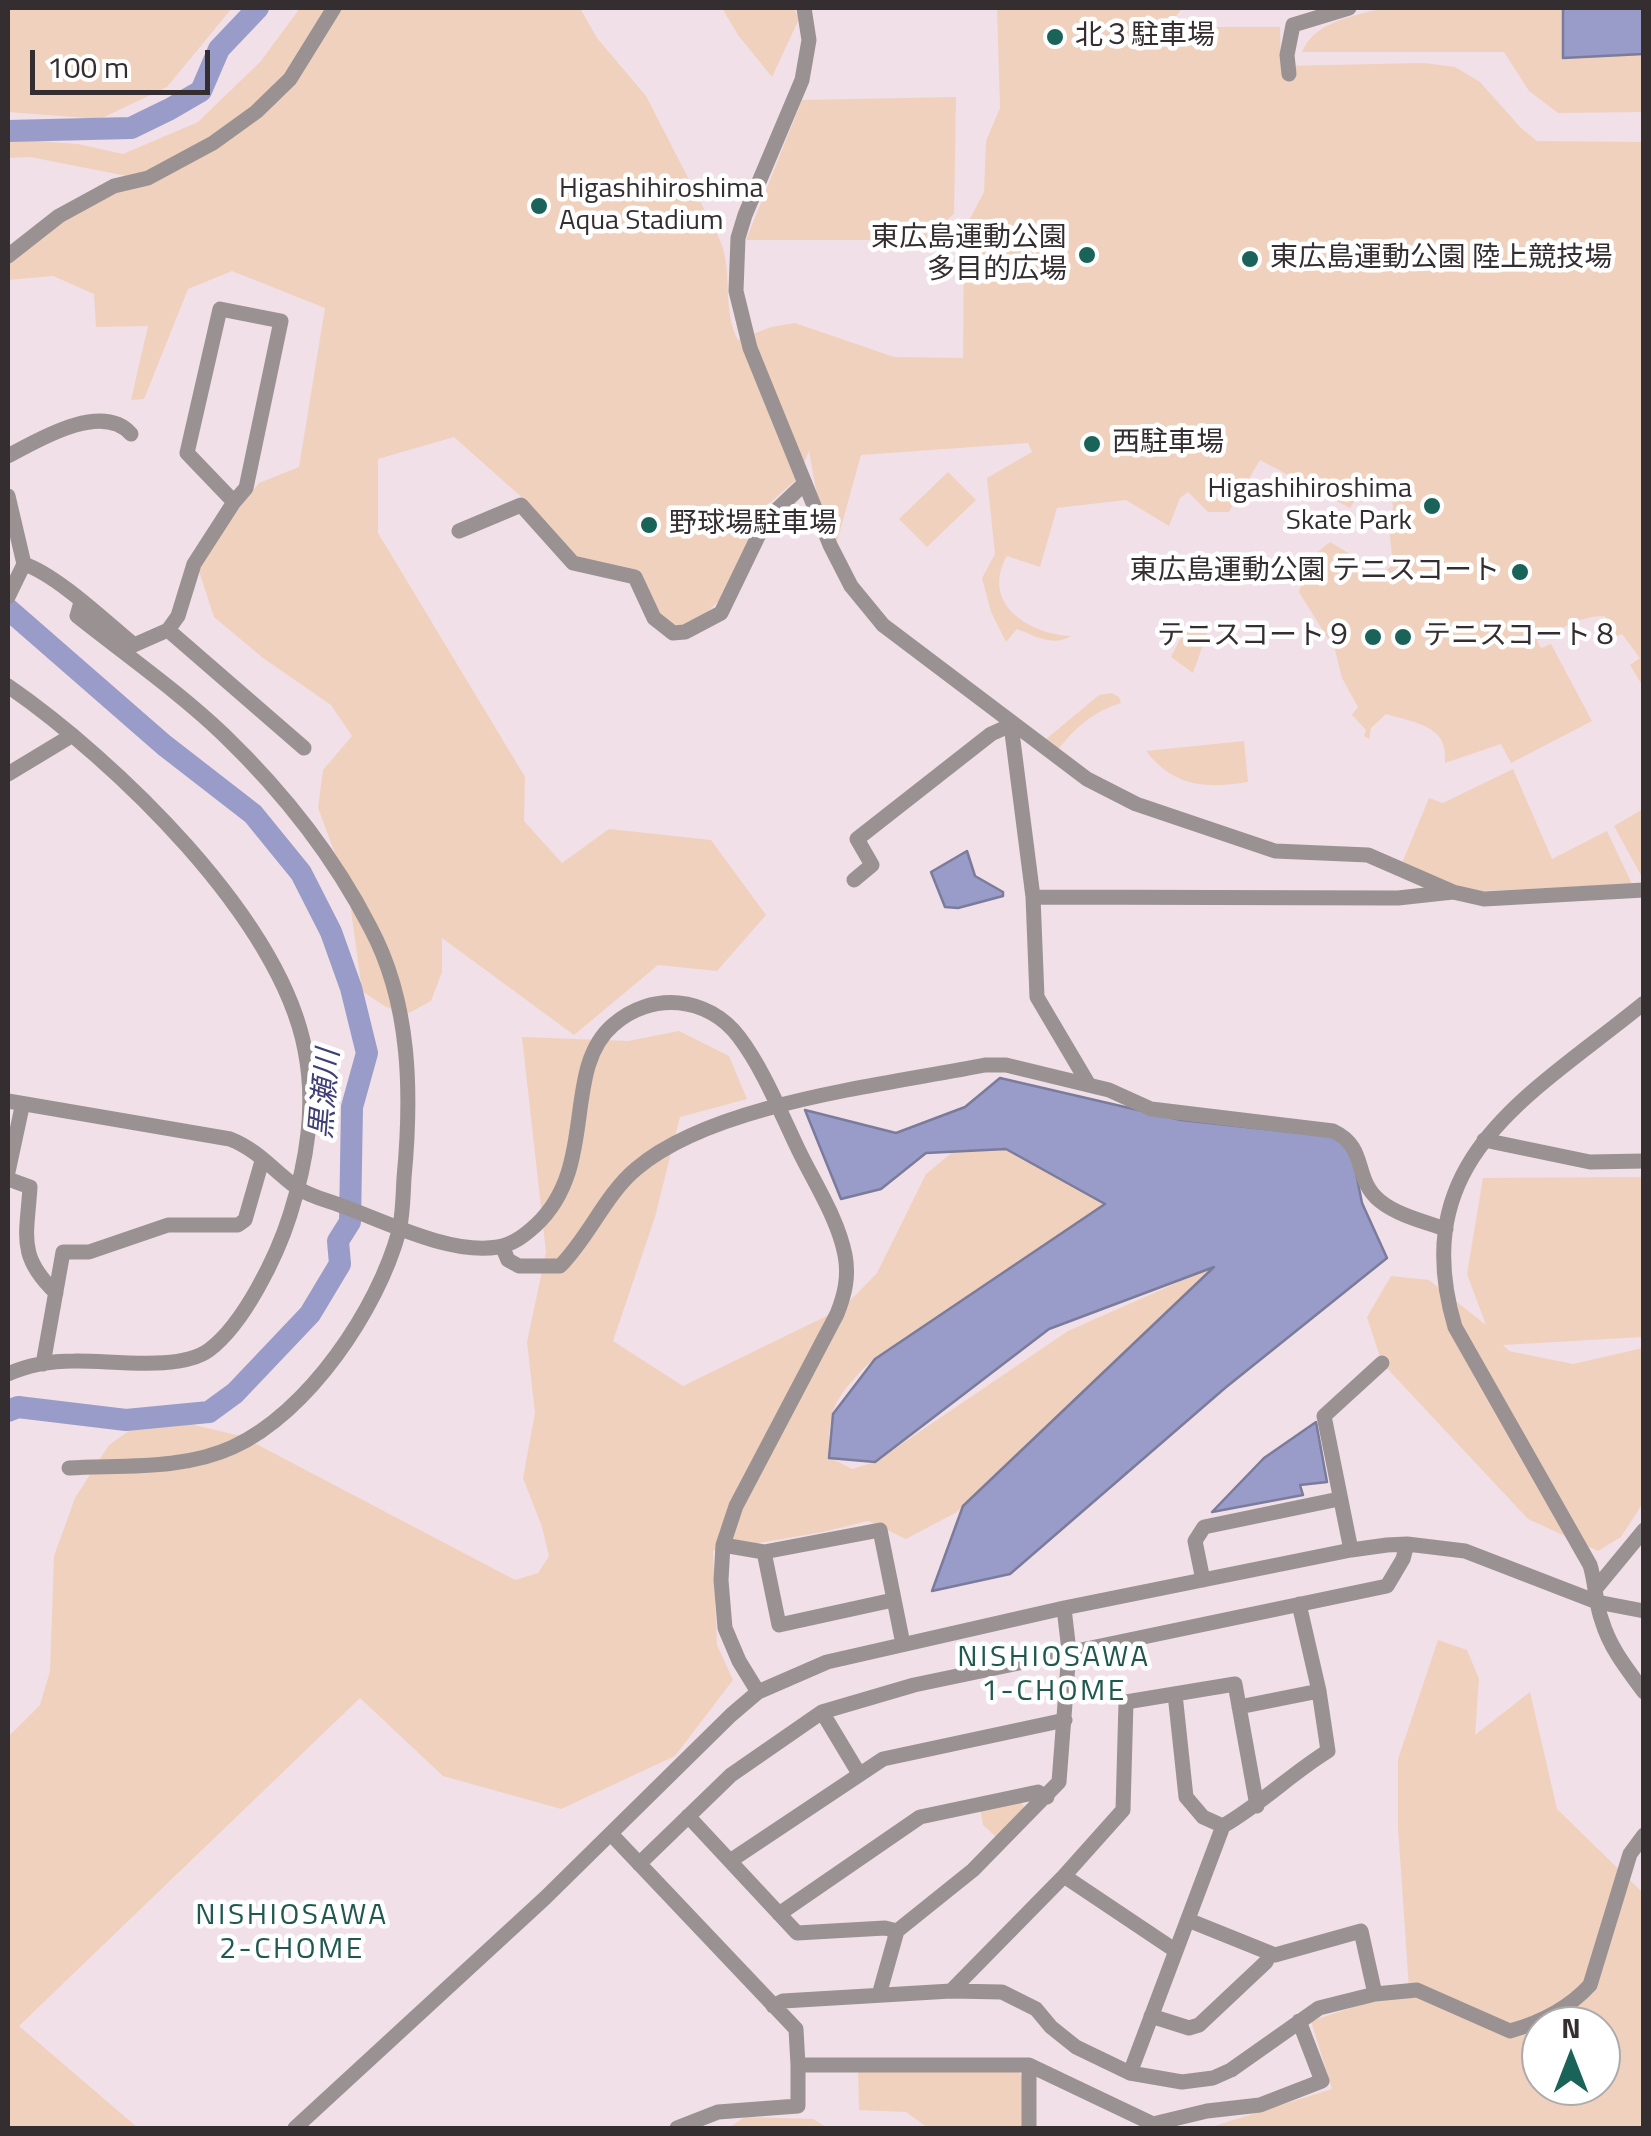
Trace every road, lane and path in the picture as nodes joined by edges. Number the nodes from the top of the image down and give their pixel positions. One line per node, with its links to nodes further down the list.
1 (334, 8): 5 (street)
2 (804, 8): 8 (street)
3 (1348, 8): 4 (street)
4 (1289, 74)
5 (8, 256)
6 (131, 434): 7 (street)
7 (8, 456)
8 (804, 483): 11 (street); 17 (street)
9 (8, 496): 12 (street)
10 (234, 502): 10 (street); 15 (street)
11 (460, 531)
12 (22, 568): 13 (street); 14 (street)
13 (8, 597)
14 (81, 602): 15 (street); 34 (street)
15 (168, 630): 19 (street)
16 (8, 686): 18 (street)
17 (1012, 725): 21 (street); 23 (street); 24 (street)
18 (71, 736): 20 (street); 33 (street)
19 (304, 748)
20 (8, 774)
21 (854, 880)
22 (1644, 890): 23 (street)
23 (1453, 892): 24 (street)
24 (1033, 898): 26 (street)
25 (1644, 1003): 29 (street)
26 (1088, 1084): 28 (street); 35 (street)
27 (14, 1104): 32 (street); 33 (street)
28 (777, 1107): 36 (street); 36 (street); 45 (street)
29 (1484, 1140): 30 (street); 35 (street)
30 (1644, 1161)
31 (262, 1162): 37 (street)
32 (8, 1175): 37 (street)
33 (299, 1190): 34 (street); 39 (street)
34 (396, 1226): 36 (street); 41 (street)
35 (1446, 1230): 49 (street)
36 (502, 1246)
37 (56, 1293): 39 (street)
38 (1382, 1363): 42 (street)
39 (43, 1364): 40 (street)
40 (8, 1374)
41 (68, 1468)
42 (1340, 1498): 46 (street); 48 (street)
43 (1644, 1530): 49 (street)
44 (1407, 1544): 46 (street); 49 (street); 51 (street)
45 (723, 1545): 47 (street); 57 (street)
46 (1350, 1550): 48 (street)
47 (764, 1552): 50 (street); 50 (street)
48 (1203, 1580): 52 (street)
49 (1597, 1594): 53 (street); 58 (street)
50 (893, 1600): 54 (street)
51 (1299, 1604): 55 (street); 56 (street)
52 (1064, 1608): 54 (street); 55 (street)
53 (1644, 1611)
54 (902, 1644): 57 (street)
55 (1069, 1651): 61 (street); 62 (street)
56 (1319, 1691): 60 (street); 65 (street)
57 (758, 1692): 68 (street)
58 (1644, 1692)
59 (1175, 1694): 60 (street); 67 (street); 72 (street)
60 (1239, 1706): 65 (street)
61 (822, 1712): 63 (street); 66 (street)
62 (1065, 1720): 63 (street); 64 (street)
63 (858, 1772): 70 (street)
64 (1046, 1797): 73 (street); 75 (street)
65 (1258, 1806): 67 (street)
66 (688, 1816): 70 (street); 71 (street)
67 (1223, 1826): 74 (street)
68 (611, 1834): 71 (street); 88 (street)
69 (1641, 1837): 79 (street)
70 (730, 1861): 73 (street)
71 (639, 1864): 81 (street)
72 (1064, 1876): 76 (street); 78 (street)
73 (779, 1914): 75 (street)
74 (1188, 1920): 76 (street); 77 (street)
75 (897, 1931): 80 (street)
76 (1176, 1951): 82 (street)
77 (1270, 1953): 79 (street); 82 (street)
78 (951, 1990): 80 (street); 86 (street)
79 (1375, 1994): 83 (street)
80 (879, 1995): 81 (street)
81 (773, 2006): 84 (street)
82 (1151, 2016): 86 (street)
83 (1299, 2021): 86 (street); 87 (street)
84 (798, 2065): 85 (street); 89 (street)
85 (1029, 2065): 87 (street); 90 (street)
86 (1130, 2073)
87 (1151, 2126)
88 (295, 2128)
89 (677, 2128)
90 (1029, 2128)

